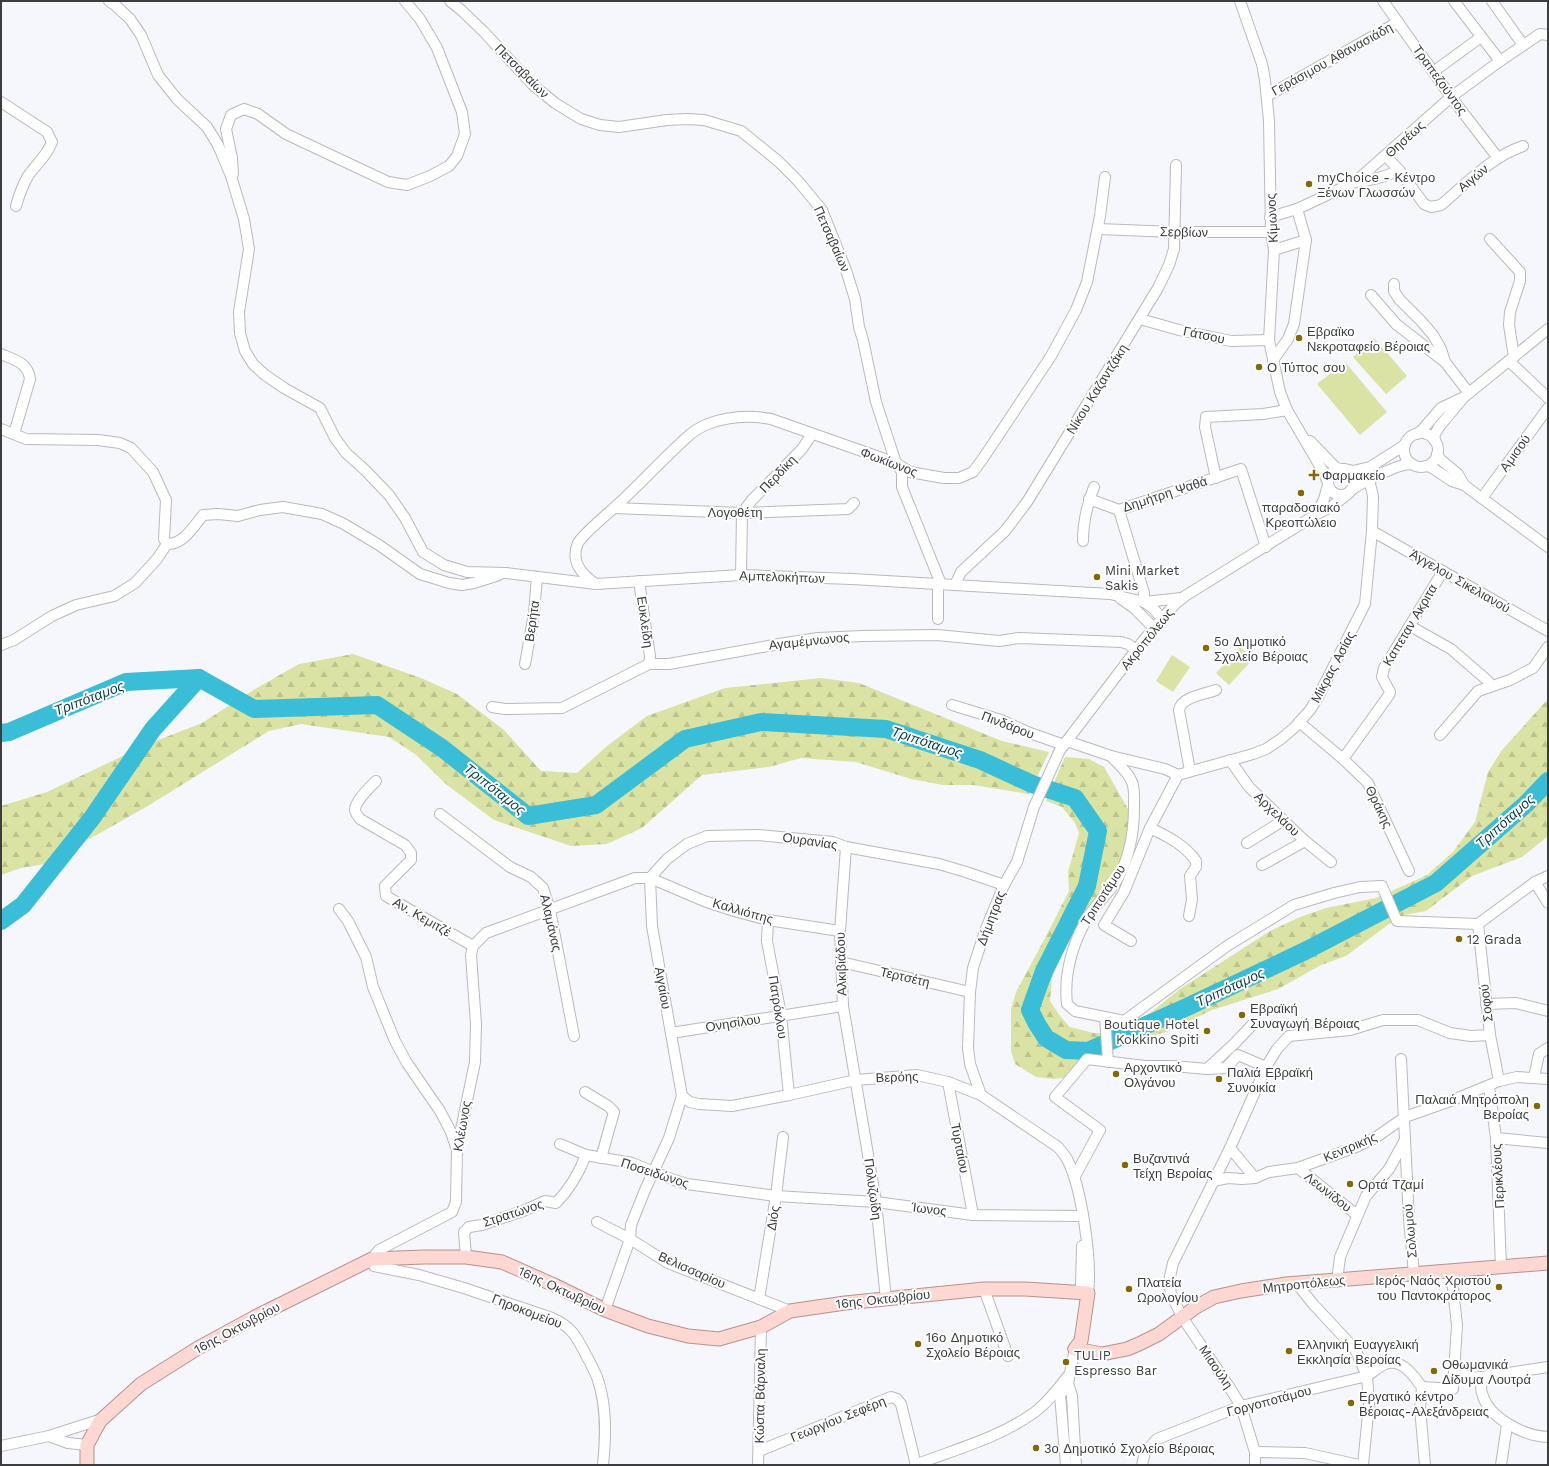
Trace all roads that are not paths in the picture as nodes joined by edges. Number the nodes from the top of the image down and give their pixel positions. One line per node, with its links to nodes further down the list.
1 (109, 1): 24 (street)
2 (405, 1): 24 (street)
3 (450, 1): 55 (street, Πετσαβαίων)
4 (1240, 1): 14 (street, Κίμωνος)
5 (1383, 1): 8 (street, Τραπεζούντος)
6 (1454, 1): 10 (street)
7 (1492, 1): 11 (street)
8 (1398, 22): 13 (street, Τραπεζούντος); 14 (street, Γεράσιμου Αθανασιάδη)
9 (1544, 34): 11 (street, Θησέως)
10 (1481, 37): 12 (street); 13 (street)
11 (1523, 45): 12 (street, Θησέως)
12 (1500, 61): 15 (street, Θησέως)
13 (1433, 72): 15 (street, Τραπεζούντος)
14 (1267, 96): 27 (street, Κίμωνος)
15 (1451, 97): 18 (street, Θησέως); 19 (street, Τραπεζούντος)
16 (1, 102): 25 (street)
17 (1523, 146): 19 (street, Αιγών)
18 (1386, 156): 21 (street); 23 (street, Θησέως)
19 (1498, 158): 21 (street, Αιγών)
20 (1176, 165): 29 (street, Νίκου Καζαντζάκη)
21 (1399, 170): 23 (street)
22 (1105, 177): 28 (street, Φωκίωνος)
23 (1356, 182): 26 (street, Θησέως)
24 (233, 184): 78 (street, Αμπελοκήπων)
25 (16, 206)
26 (1297, 210): 27 (street, Θησέως); 32 (street)
27 (1270, 217): 30 (street, Κίμωνος)
28 (1098, 229): 29 (street, Σερβίων); 55 (street, Φωκίωνος)
29 (1175, 232): 30 (street, Σερβίων); 36 (street, Νίκου Καζαντζάκη)
30 (1271, 232): 33 (street, Κίμωνος)
31 (1490, 239): 40 (street)
32 (1306, 240): 33 (street); 41 (street)
33 (1274, 250): 38 (street, Κίμωνος)
34 (1394, 284): 42 (street)
35 (1371, 295): 42 (street)
36 (1140, 319): 38 (street, Γάτσου); 84 (street, Νίκου Καζαντζάκη)
37 (1548, 329): 40 (street)
38 (1269, 340): 41 (street, Κίμωνος)
39 (1, 354): 49 (street)
40 (1512, 359): 43 (street); 44 (street)
41 (1273, 360): 46 (street, Κίμωνος)
42 (1444, 362): 43 (street)
43 (1467, 395): 51 (street); 52 (street)
44 (1548, 398)
45 (1548, 408): 65 (street, Αμισού)
46 (1287, 410): 48 (street, Κίμωνος); 59 (street)
47 (1, 429): 49 (street)
48 (1302, 433): 58 (street, Κίμωνος); 61 (street, Κίμωνος)
49 (14, 434): 74 (street)
50 (812, 434): 55 (street, Φωκίωνος); 68 (street, Φωκίωνος); 70 (street, Περδίκη)
51 (1417, 434): 52 (street); 53 (street)
52 (1434, 440): 54 (street)
53 (1405, 445): 56 (street); 58 (street)
54 (1437, 454): 57 (street); 62 (street)
55 (896, 463): 83 (street, Πετσαβαίων)
56 (1412, 464): 57 (street); 60 (street, Ακροπόλεως)
57 (1426, 466): 62 (street)
58 (1343, 469): 61 (street); 64 (street)
59 (1216, 478): 69 (street, Δημήτρη Ψαθά); 76 (street, Δημήτρη Ψαθά)
60 (1369, 480): 64 (street, Ακροπόλεως); 72 (street, Μίκρας Ασίας)
61 (1328, 484): 64 (street); 71 (street)
62 (1464, 485): 65 (street)
63 (1094, 488): 66 (street)
64 (1350, 491): 71 (street, Ακροπόλεως)
65 (1482, 498): 75 (street)
66 (1089, 499): 69 (street, Δημήτρη Ψαθά); 73 (street)
67 (854, 504): 70 (street, Λογοθέτη)
68 (614, 508): 70 (street, Λογοθέτη); 82 (street, Φωκίωνος)
69 (1119, 510): 87 (street)
70 (742, 513): 79 (street)
71 (1317, 514): 76 (street, Ακροπόλεως)
72 (1372, 531): 77 (street, Άγγελου Σικελιανού); 104 (street, Μίκρας Ασίας)
73 (1084, 541)
74 (167, 544): 78 (street); 95 (street)
75 (1547, 544)
76 (1266, 547): 86 (street, Ακροπόλεως)
77 (1443, 571): 91 (street, Καπεταν Ακριτα); 93 (street, Άγγελου Σικελιανού)
78 (506, 573): 80 (street, Αμπελοκήπων)
79 (741, 575): 81 (street, Αμπελοκήπων); 83 (street, Αμπελοκήπων)
80 (537, 577): 82 (street, Αμπελοκήπων); 98 (street, Βερήτα)
81 (639, 581): 82 (street, Αμπελοκήπων); 99 (street, Ευκλείδη)
82 (596, 584)
83 (940, 584): 84 (street, Αμπελοκήπων); 89 (street)
84 (954, 585): 85 (street, Αμπελοκήπων)
85 (1112, 594): 87 (street, Αμπελοκήπων); 88 (street)
86 (1182, 598): 87 (street); 90 (street, Ακροπόλεως)
87 (1144, 602): 90 (street)
88 (1144, 618): 92 (street); 94 (street)
89 (938, 619)
90 (1162, 619): 92 (street, Ακροπόλεως)
91 (1410, 626): 100 (street); 108 (street, Καπεταν Ακριτα)
92 (1154, 628): 94 (street, Ακροπόλεως)
93 (1548, 631)
94 (1143, 641): 97 (street, Ακροπόλεως)
95 (1, 645)
96 (1548, 648): 100 (street)
97 (1136, 650): 99 (street, Αγαμέμνωνος); 106 (street, Ακροπόλεως)
98 (525, 664)
99 (650, 664): 103 (street, Αγαμέμνωνος)
100 (1490, 687): 105 (street)
101 (1216, 690): 110 (street)
102 (952, 705): 106 (street, Πινδάρου)
103 (492, 707)
104 (1299, 722): 108 (street, Θράκης); 109 (street, Μίκρας Ασίας)
105 (1440, 735)
106 (1064, 745): 107 (street); 125 (street, Δήμητρας)
107 (1111, 756): 111 (street); 141 (street, Τριποτάμου)
108 (1343, 759): 121 (street, Θράκης)
109 (1230, 760): 110 (street, Μίκρας Ασίας); 114 (street, Αρχελάου)
110 (1190, 772): 111 (street, Μίκρας Ασίας)
111 (1178, 775): 115 (street, Τριποτάμου)
112 (376, 781): 134 (street, Αν. Κεμιτζέ)
113 (440, 814): 128 (street, Αλαμάνας)
114 (1284, 820): 116 (street, Αρχελάου); 117 (street)
115 (1150, 828): 129 (street); 133 (street, Τριποτάμου)
116 (1305, 841): 119 (street, Αρχελάου); 120 (street)
117 (1247, 843)
118 (846, 847): 123 (street, Ουρανίας); 125 (street, Ουρανίας); 132 (street, Αλκιβιάδου)
119 (1330, 862)
120 (1262, 866)
121 (1409, 871)
122 (1548, 876): 124 (street)
123 (650, 878): 128 (street); 130 (street, Καλλιόπης); 143 (street, Αιγαίου)
124 (1535, 882): 126 (street); 131 (street)
125 (1004, 885): 136 (street, Δήμητρας)
126 (1548, 903)
127 (339, 909): 168 (street)
128 (550, 910): 134 (street); 145 (street, Αλαμάνας)
129 (1189, 916)
130 (768, 920): 132 (street, Καλλιόπης); 140 (street, Πατρόκλου)
131 (1478, 924): 137 (street, Σοφού); 141 (street, Τριποτάμου)
132 (840, 930): 135 (street, Αλκιβιάδου)
133 (1131, 941)
134 (473, 946): 168 (street, Κλέωνος)
135 (841, 962): 136 (street, Τερτσέτη); 138 (street, Αλκιβιάδου)
136 (970, 992): 159 (street, Δήμητρας)
137 (1486, 1004): 139 (street); 144 (street, Σοφού)
138 (843, 1006): 140 (street, Ονησίλου); 153 (street, Αλκιβιάδου)
139 (1548, 1011)
140 (781, 1015): 143 (street, Ονησίλου); 158 (street, Πατρόκλου)
141 (1105, 1017): 148 (street)
142 (1253, 1024): 150 (street)
143 (671, 1033): 160 (street, Αιγαίου)
144 (1490, 1035): 149 (street, Μιαούλη); 154 (street, Σοφού)
145 (574, 1036)
146 (1548, 1048): 151 (street)
147 (1401, 1059): 161 (street)
148 (1108, 1062): 150 (street); 173 (street)
149 (1266, 1067): 150 (street); 167 (street, Μιαούλη)
150 (1207, 1069)
151 (1534, 1077): 152 (street, Κεντρικής); 154 (street, Κεντρικής)
152 (1548, 1079)
153 (856, 1080): 155 (street, Βερόης); 158 (street, Βερόης); 177 (street, Πολυζωίδη)
154 (1499, 1081): 156 (street, Κεντρικής)
155 (948, 1082): 159 (street, Βερόης); 178 (street, Τυρταίου)
156 (1489, 1086): 161 (street, Κεντρικής); 163 (street, Περικλέους)
157 (585, 1092): 170 (street)
158 (789, 1095): 160 (street, Βερόης)
159 (981, 1095): 173 (street, Βερόης)
160 (682, 1096): 172 (street)
161 (1404, 1117): 164 (street, Σολωμού); 171 (street, Κεντρικής)
162 (784, 1137): 176 (street, Διός)
163 (1496, 1138): 165 (street); 186 (street, Περικλέους)
164 (1405, 1140): 179 (street); 188 (street, Σολωμού)
165 (1548, 1143)
166 (560, 1144): 169 (street, Ποσειδώνος)
167 (1230, 1148): 174 (street); 175 (street, Μιαούλη)
168 (457, 1149): 184 (street, Κλέωνος)
169 (586, 1155): 170 (street, Ποσειδώνος); 183 (street, Στρατώνος)
170 (601, 1158): 172 (street, Ποσειδώνος)
171 (1298, 1168): 174 (street, Κεντρικής); 179 (street, Λεωνίδου)
172 (653, 1172): 176 (street, Ποσειδώνος); 182 (street)
173 (1075, 1176): 180 (street, Βερόης)
174 (1255, 1178): 175 (street, Κεντρικής)
175 (1214, 1181): 197 (street, Μιαούλη)
176 (776, 1196): 177 (street, Ίωνος); 193 (street, Διός)
177 (876, 1202): 178 (street, Ίωνος); 194 (street, Πολυζωίδη)
178 (973, 1214): 180 (street, Ίωνος)
179 (1358, 1215): 189 (street)
180 (1083, 1216): 192 (street, Βερόης)
181 (597, 1222): 182 (street, Βελισσαρίου)
182 (630, 1239): 193 (street, Βελισσαρίου); 195 (street)
183 (466, 1257): 184 (main road, 16ης Οκτωβρίου); 195 (main road, 16ης Οκτωβρίου)
184 (372, 1259): 208 (main road, 16ης Οκτωβρίου); 217 (street, Γηροκομείου)
185 (1548, 1263): 186 (main road, Μητροπόλεως)
186 (1502, 1267): 187 (main road, Μητροπόλεως)
187 (1451, 1271): 188 (main road, Μητροπόλεως); 202 (street)
188 (1414, 1274): 189 (main road, Μητροπόλεως)
189 (1337, 1281): 190 (main road, Μητροπόλεως)
190 (1297, 1284): 197 (main road, Μητροπόλεως); 203 (street)
191 (984, 1289): 192 (main road, 16ης Οκτωβρίου); 194 (main road, 16ης Οκτωβρίου); 200 (street)
192 (1083, 1292): 199 (main road, Βερόης)
193 (759, 1299): 196 (street, Βελισσαρίου)
194 (886, 1299): 196 (main road, 16ης Οκτωβρίου)
195 (605, 1310): 198 (main road, 16ης Οκτωβρίου)
196 (790, 1311): 198 (main road, 16ης Οκτωβρίου)
197 (1182, 1317): 199 (main road, Μητροπόλεως); 207 (street, Μιαούλη)
198 (761, 1327): 214 (street, Κώστα Βάρναλη)
199 (1075, 1349): 205 (street)
200 (1008, 1356)
201 (1548, 1367): 204 (street)
202 (1454, 1375): 204 (street); 206 (street)
203 (1367, 1376): 206 (street, Γοργοποτάμου); 207 (street, Γοργοποτάμου); 225 (street)
204 (1482, 1377): 209 (street)
205 (1068, 1380): 219 (street); 220 (street); 221 (street)
206 (1422, 1387): 226 (street)
207 (1241, 1406): 215 (street, Μιαούλη); 222 (street, Γοργοποτάμου)
208 (102, 1419): 210 (street); 212 (main road, 16ης Οκτωβρίου)
209 (1507, 1425): 211 (street); 227 (street)
210 (49, 1436): 212 (street); 213 (street)
211 (1548, 1437)
212 (87, 1445): 216 (main road)
213 (1, 1446)
214 (759, 1451): 218 (street, Κώστα Βάρναλη); 219 (street, Γεωργίου Σεφέρη)
215 (1255, 1452): 223 (street, Μιαούλη); 224 (street)
216 (87, 1465)
217 (603, 1465)
218 (758, 1465)
219 (916, 1465)
220 (1066, 1465)
221 (1076, 1465)
222 (1142, 1465)
223 (1255, 1465)
224 (1359, 1465)
225 (1363, 1465)
226 (1425, 1465)
227 (1501, 1465)

